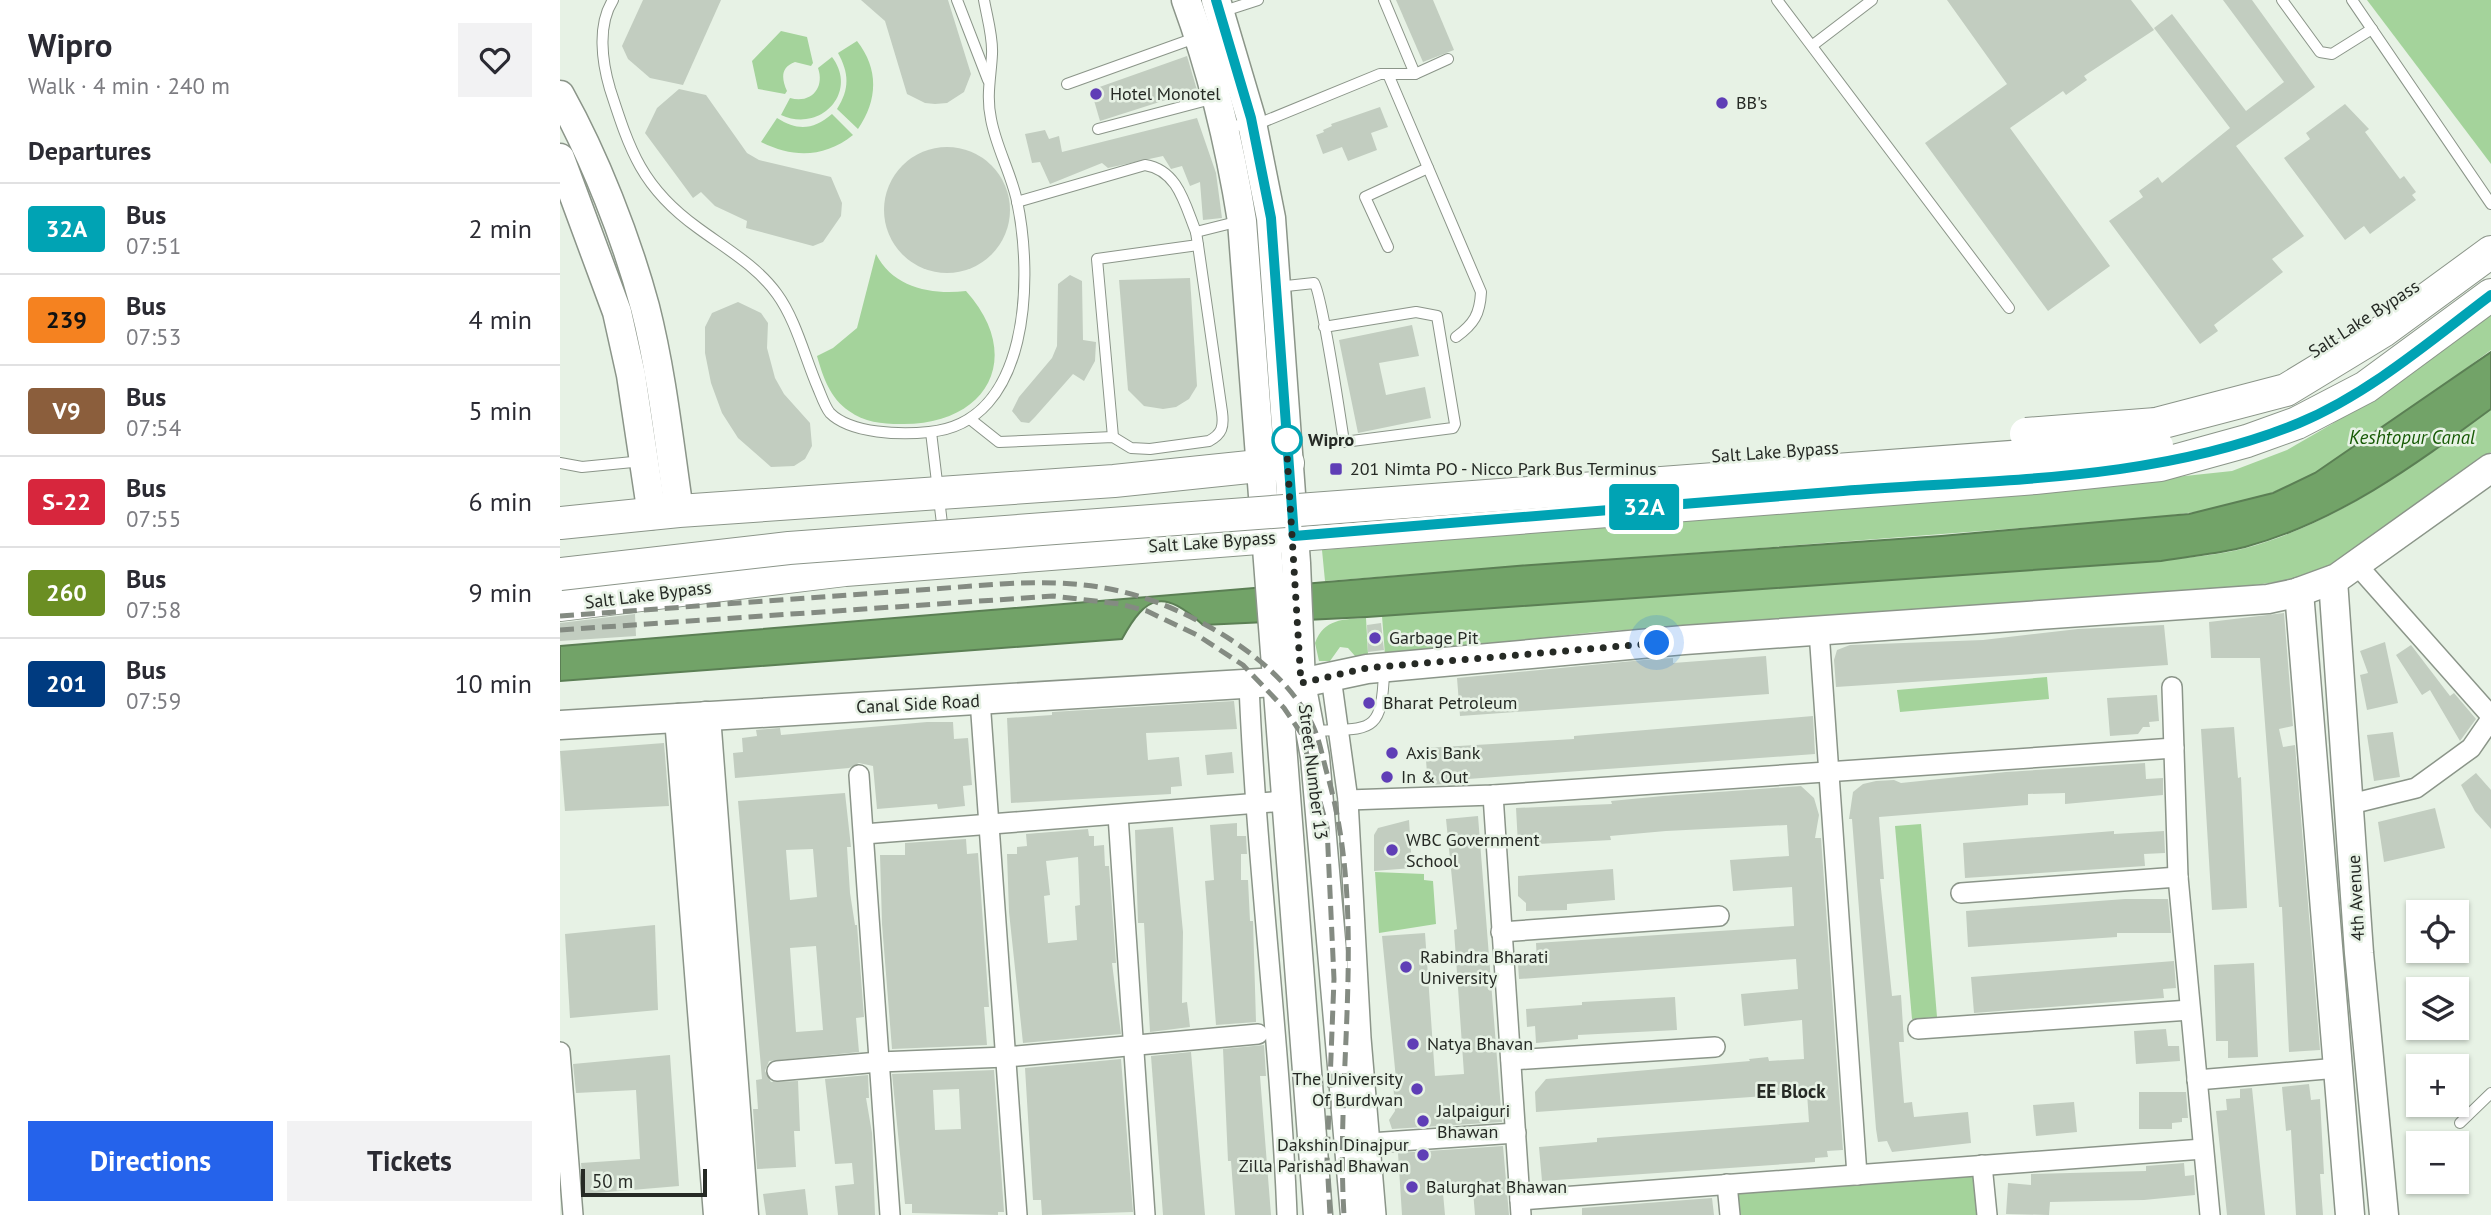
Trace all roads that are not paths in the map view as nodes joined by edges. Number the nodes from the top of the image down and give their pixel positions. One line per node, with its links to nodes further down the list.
1 (613, 0): 43 (lane)
2 (957, 0): 18 (lane)
3 (984, 0): 18 (lane)
4 (1186, 0): 13 (street, Street Number 13)
5 (1258, 0): 11 (lane)
6 (1384, 0): 17 (lane)
7 (1777, 0): 14 (lane)
8 (1872, 0): 14 (lane)
9 (2282, 0): 12 (lane)
10 (2352, 0): 12 (lane)
11 (1218, 6): 23 (street, Street Number 13)
12 (2372, 29): 28 (lane)
13 (1199, 37): 19 (lane); 21 (street, Street Number 13)
14 (1813, 46): 38 (lane)
15 (1448, 59): 17 (lane)
16 (1388, 74): 17 (lane); 23 (lane); 26 (lane)
17 (1415, 74)
18 (988, 80): 27 (lane)
19 (1067, 84)
20 (560, 95): 29 (street)
21 (1216, 98): 22 (street, Street Number 13); 24 (lane)
22 (1223, 125): 23 (lane); 30 (street, Street Number 13)
23 (1253, 127): 36 (street, Street Number 13)
24 (1098, 129)
25 (560, 158): 29 (street)
26 (1428, 168): 34 (lane); 40 (lane)
27 (1017, 202): 32 (lane); 42 (lane)
28 (2491, 204)
29 (596, 209): 47 (street); 52 (street)
30 (1242, 221): 32 (lane); 49 (street, Street Number 13)
31 (2491, 230): 41 (main road, Salt Lake Bypass)
32 (1196, 232): 33 (lane)
33 (1198, 245): 45 (lane); 45 (lane)
34 (1388, 247)
35 (2487, 249): 41 (main road, Salt Lake Bypass)
36 (1276, 287): 39 (lane); 49 (street, Street Number 13)
37 (2491, 295): 46 (main road, Salt Lake Bypass)
38 (2009, 308)
39 (1324, 327): 39 (lane)
40 (1456, 337)
41 (2243, 396): 44 (main road, Salt Lake Bypass)
42 (970, 419): 43 (lane); 45 (lane)
43 (931, 432): 51 (lane)
44 (2157, 435): 46 (main road); 55 (main road, Salt Lake Bypass, bridge); 58 (main road, bridge)
45 (1113, 437)
46 (2215, 448): 54 (main road, Salt Lake Bypass)
47 (644, 461): 48 (lane); 52 (street)
48 (560, 463)
49 (1274, 464): 51 (main road); 54 (street, Street Number 13)
50 (2491, 468): 57 (street, Canal Side Road)
51 (938, 493): 52 (main road); 56 (lane)
52 (665, 513): 53 (main road)
53 (560, 523)
54 (1280, 551): 56 (main road, Salt Lake Bypass); 65 (street, Street Number 13)
55 (560, 555)
56 (947, 562): 61 (main road, Salt Lake Bypass)
57 (2357, 565): 59 (street, Canal Side Road); 69 (street)
58 (560, 574)
59 (2333, 580): 60 (street, Canal Side Road); 80 (street, 4th Avenue)
60 (2299, 592): 62 (street, Canal Side Road); 89 (street, 4th Avenue)
61 (560, 605)
62 (1819, 631): 63 (street, Canal Side Road); 74 (street)
63 (1385, 667): 64 (street, Canal Side Road); 71 (lane)
64 (1331, 677): 65 (street, Canal Side Road); 71 (street)
65 (1282, 681): 67 (street, Canal Side Road); 72 (street, Street Number 13); 78 (street, Street Number 13); 79 (street)
66 (2172, 687): 73 (street)
67 (980, 700): 68 (street, Canal Side Road); 82 (street)
68 (692, 717): 70 (street, Canal Side Road); 115 (street); 116 (street)
69 (2491, 717): 80 (street)
70 (560, 725)
71 (1339, 729): 72 (lane); 77 (street)
72 (1310, 731): 103 (street, Street Number 13)
73 (2174, 748): 74 (street); 84 (street)
74 (1828, 772): 76 (street); 110 (street)
75 (859, 775): 83 (street)
76 (1493, 795): 77 (street); 87 (street)
77 (1348, 800): 107 (street)
78 (1284, 802): 79 (street); 104 (street, Street Number 13)
79 (1254, 804): 81 (street); 120 (street)
80 (2351, 804): 88 (street, 4th Avenue)
81 (1118, 816): 82 (street); 93 (street)
82 (989, 824): 83 (street); 96 (street)
83 (864, 834): 98 (street)
84 (2178, 877): 85 (street); 90 (street)
85 (1961, 893)
86 (1719, 916): 87 (street)
87 (1502, 932): 97 (street)
88 (2359, 953): 89 (street); 126 (street, 4th Avenue)
89 (2329, 954): 99 (street, 4th Avenue)
90 (2190, 1010): 91 (street); 101 (street)
91 (1918, 1029)
92 (1258, 1034): 93 (street)
93 (1133, 1045): 96 (street); 119 (street)
94 (1715, 1047): 97 (street)
95 (560, 1052): 114 (street)
96 (1006, 1057): 98 (street); 118 (street)
97 (1511, 1060): 106 (street)
98 (879, 1062): 100 (street); 117 (street)
99 (2338, 1069): 101 (street); 125 (street, 4th Avenue)
100 (778, 1071)
101 (2197, 1080): 108 (street)
102 (2491, 1093): 105 (lane)
103 (1346, 1120): 104 (street); 113 (street, Street Number 13)
104 (1311, 1123): 121 (street, Street Number 13)
105 (2460, 1123)
106 (1516, 1133): 107 (street); 112 (street)
107 (1370, 1143): 113 (street)
108 (2203, 1149): 109 (street); 124 (street)
109 (1982, 1165): 110 (street); 123 (street)
110 (1857, 1175): 111 (street)
111 (1727, 1184): 112 (street); 122 (street)
112 (1520, 1207)
113 (1365, 1209)
114 (573, 1215)
115 (718, 1215)
116 (744, 1215)
117 (890, 1215)
118 (1017, 1215)
119 (1145, 1215)
120 (1287, 1215)
121 (1318, 1215)
122 (1730, 1215)
123 (1987, 1215)
124 (2210, 1215)
125 (2350, 1215)
126 (2384, 1215)

